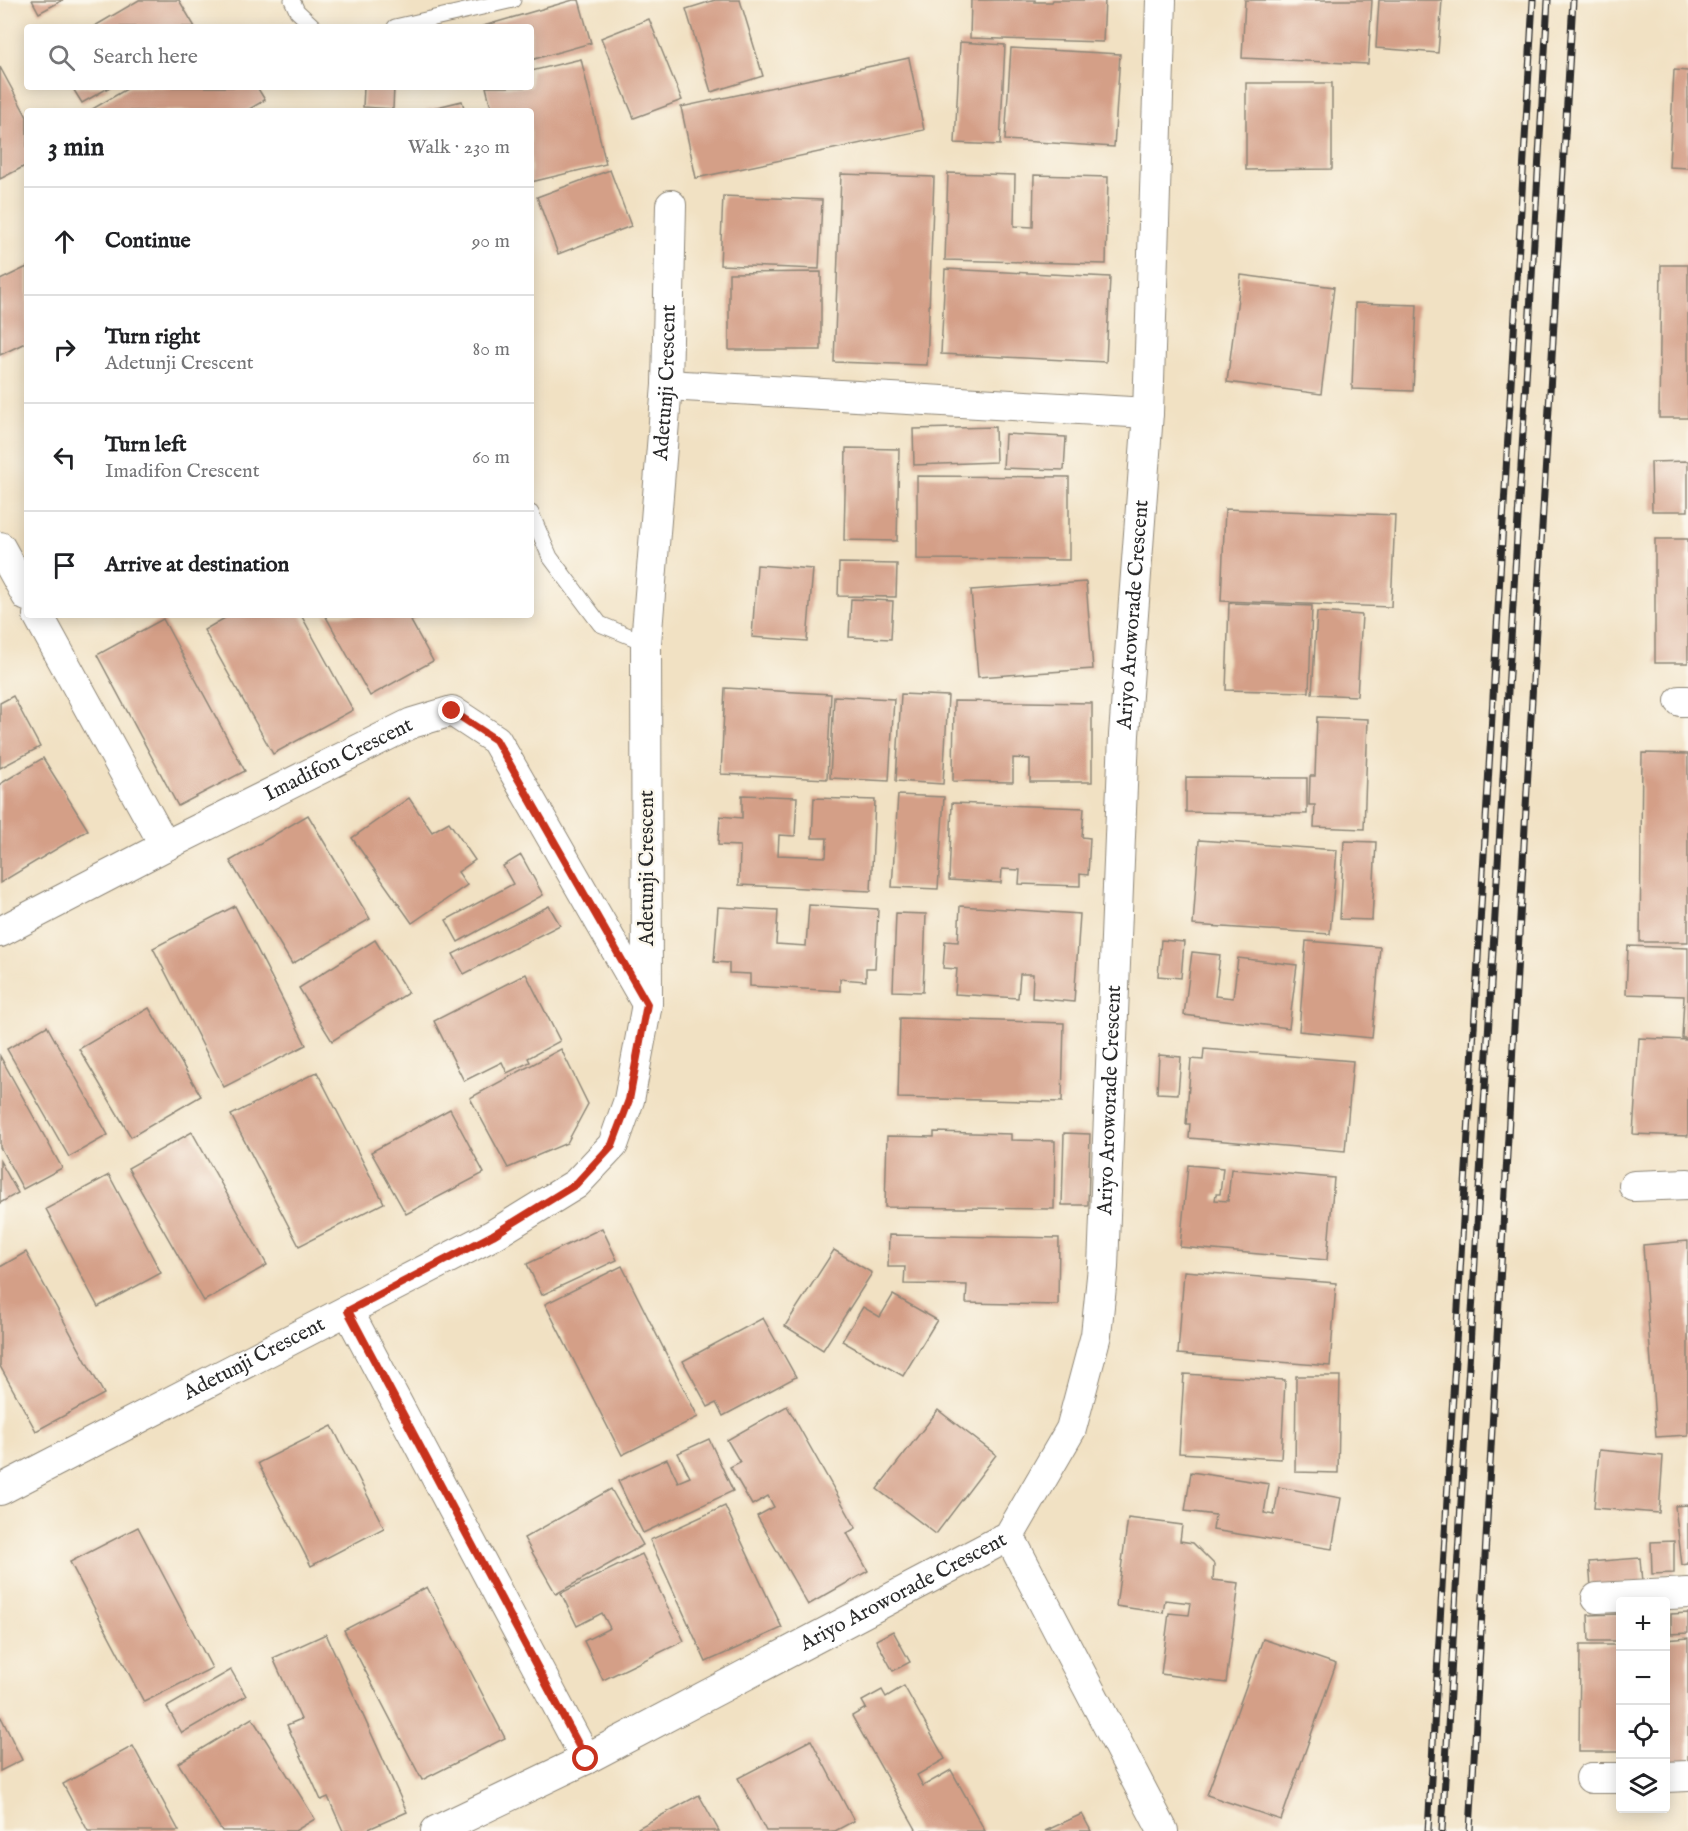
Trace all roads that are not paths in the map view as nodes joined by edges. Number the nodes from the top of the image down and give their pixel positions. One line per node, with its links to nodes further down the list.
1 (292, 0): 4 (lane)
2 (513, 0): 5 (lane)
3 (1161, 0): 8 (street, Ariyo Aroworade Crescent)
4 (312, 24)
5 (408, 24)
6 (671, 205): 7 (street, Adetunji Crescent)
7 (667, 386): 8 (street); 13 (street, Adetunji Crescent)
8 (1148, 413): 21 (street, Ariyo Aroworade Crescent)
9 (534, 520): 13 (lane)
10 (0, 547): 11 (street)
11 (24, 591)
12 (40, 618): 14 (street)
13 (646, 643): 16 (street, Adetunji Crescent)
14 (165, 846): 15 (street, Imadifon Crescent); 16 (street, Imadifon Crescent)
15 (0, 932)
16 (647, 1004): 19 (street, Adetunji Crescent)
17 (1688, 1184): 18 (street)
18 (1634, 1186)
19 (348, 1311): 20 (street, Adetunji Crescent); 24 (street)
20 (0, 1490)
21 (1009, 1536): 24 (street, Ariyo Aroworade Crescent); 30 (street)
22 (1688, 1593): 23 (street)
23 (1597, 1598)
24 (586, 1759): 29 (street, Ariyo Aroworade Crescent)
25 (1688, 1776): 26 (street)
26 (1670, 1777)
27 (1616, 1778): 28 (street)
28 (1591, 1779)
29 (436, 1831)
30 (1163, 1831)

